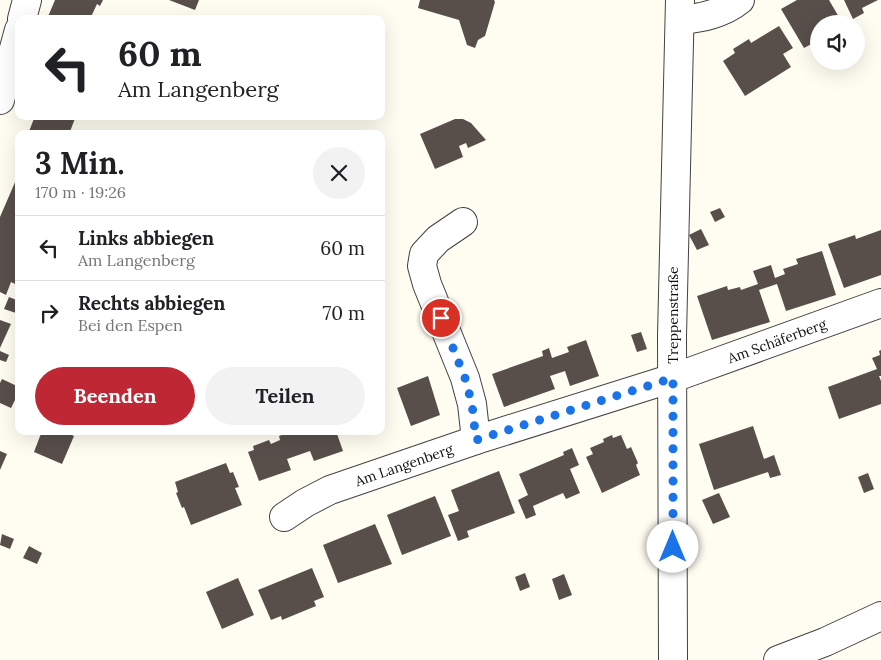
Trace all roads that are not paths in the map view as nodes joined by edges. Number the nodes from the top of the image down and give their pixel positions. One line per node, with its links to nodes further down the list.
1 (26, 0): 4 (street)
2 (740, 0): 3 (street)
3 (680, 10): 9 (street, Treppenstraße)
4 (23, 15)
5 (15, 45): 6 (street)
6 (0, 100)
7 (463, 222): 10 (street)
8 (881, 304): 9 (street, Am Schäferberg)
9 (673, 378): 10 (street, Am Langenberg); 13 (street, Treppenstraße)
10 (476, 440): 11 (street, Am Langenberg)
11 (284, 517)
12 (881, 616): 14 (street)
13 (673, 660)
14 (778, 660)

